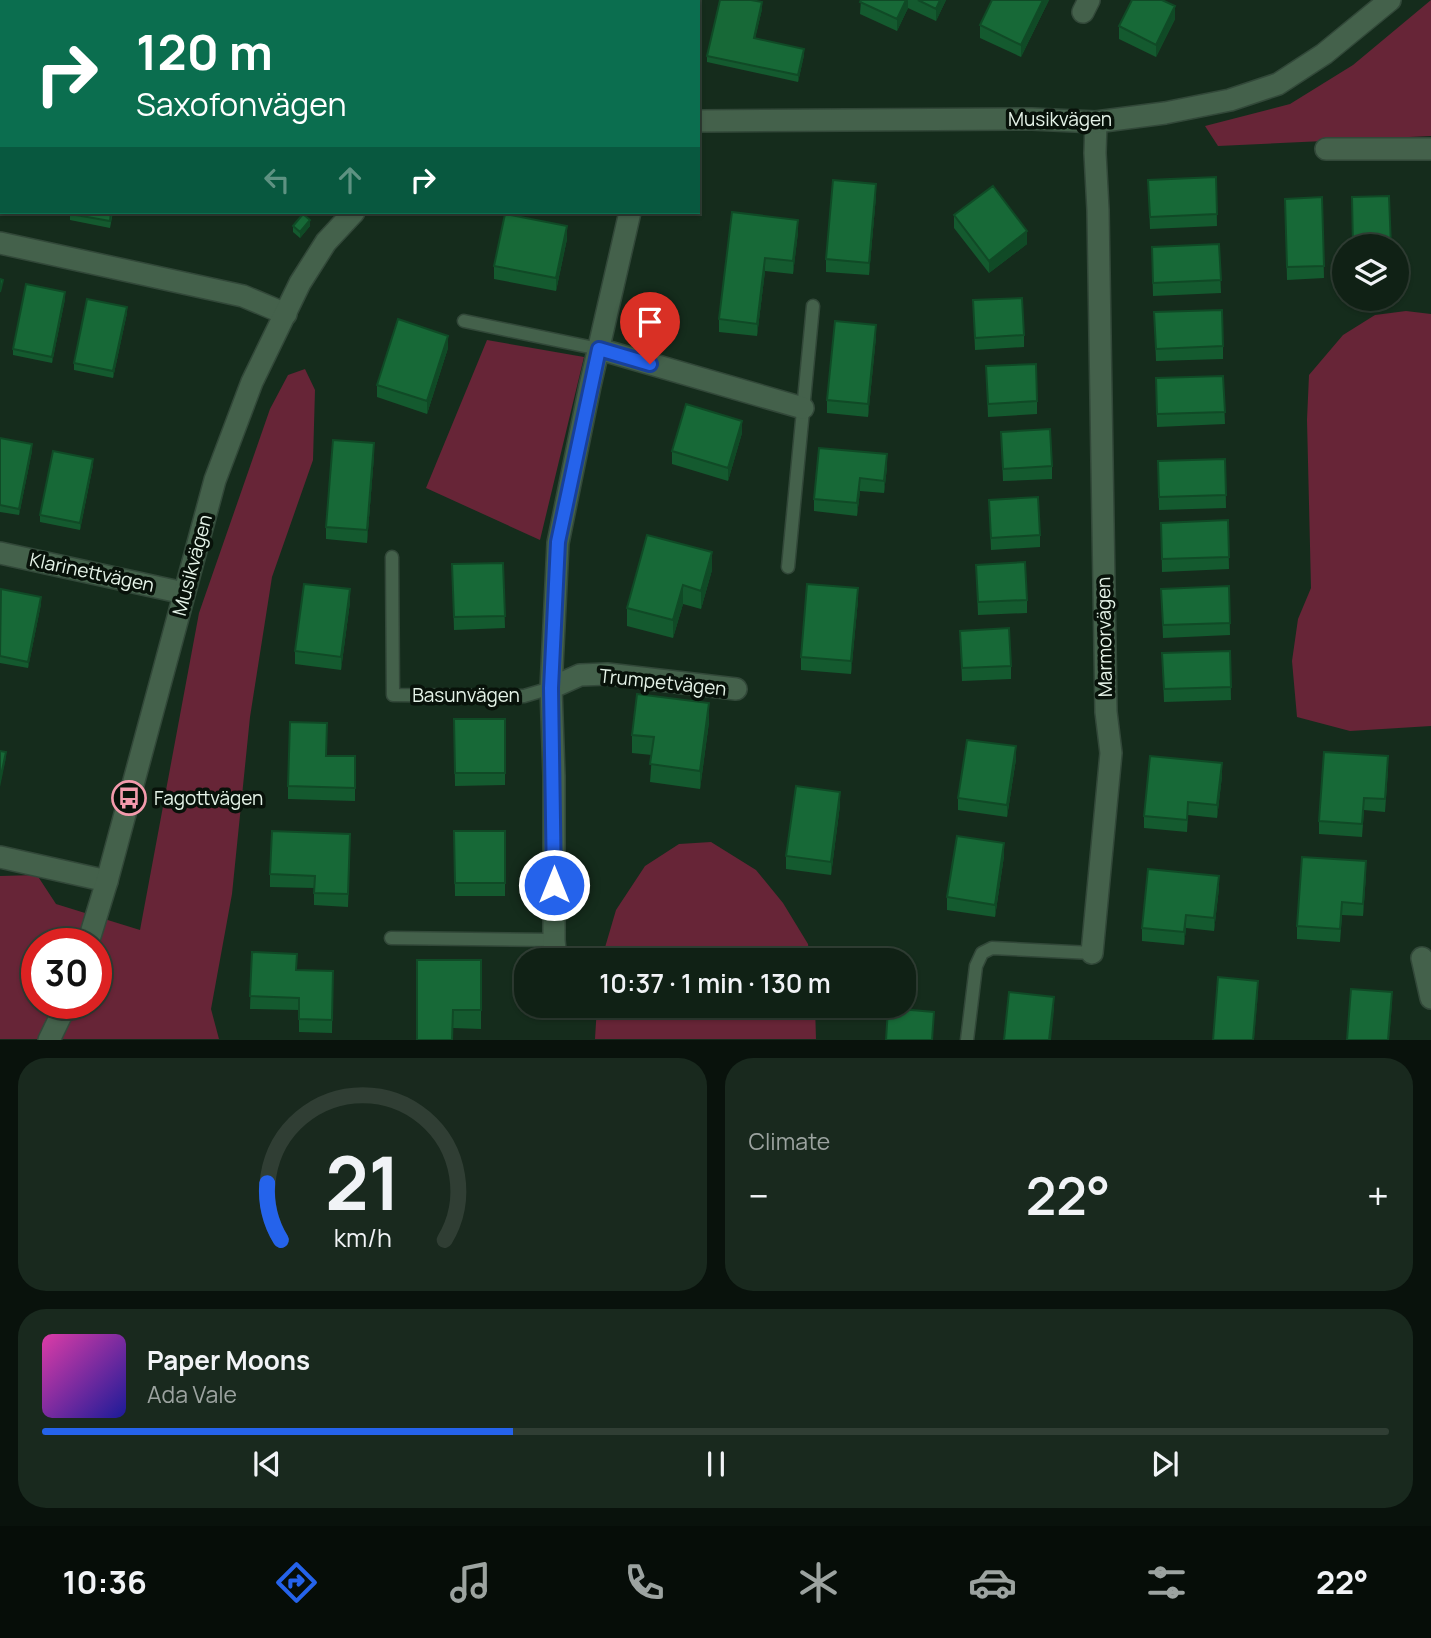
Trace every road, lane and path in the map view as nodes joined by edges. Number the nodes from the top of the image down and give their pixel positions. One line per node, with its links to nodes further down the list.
1 (1390, 0): 3 (street, Musikvägen)
2 (700, 121): 3 (street, Musikvägen)
3 (1096, 122): 26 (street, Marmorvägen)
4 (1326, 149): 5 (street)
5 (1431, 149)
6 (352, 214): 10 (street, Musikvägen)
7 (630, 214): 12 (street)
8 (0, 243): 10 (street)
9 (813, 306): 13 (lane)
10 (286, 314): 17 (street, Musikvägen)
11 (464, 321): 12 (lane)
12 (599, 349): 13 (street); 18 (street)
13 (803, 408): 16 (lane)
14 (0, 553): 17 (street, Klarinettvägen)
15 (392, 557): 18 (lane, Basunvägen)
16 (788, 567)
17 (184, 593): 21 (street, Musikvägen)
18 (551, 688): 19 (street, Trumpetvägen); 25 (street)
19 (736, 689)
20 (0, 857): 21 (street)
21 (107, 881): 22 (street, Musikvägen)
22 (93, 928)
23 (391, 938): 24 (lane)
24 (528, 948)
25 (555, 948)
26 (1092, 953): 31 (lane, Marmorvägen)
27 (1422, 958): 28 (street)
28 (1431, 998)
29 (59, 1019): 30 (street)
30 (49, 1040)
31 (967, 1040)

